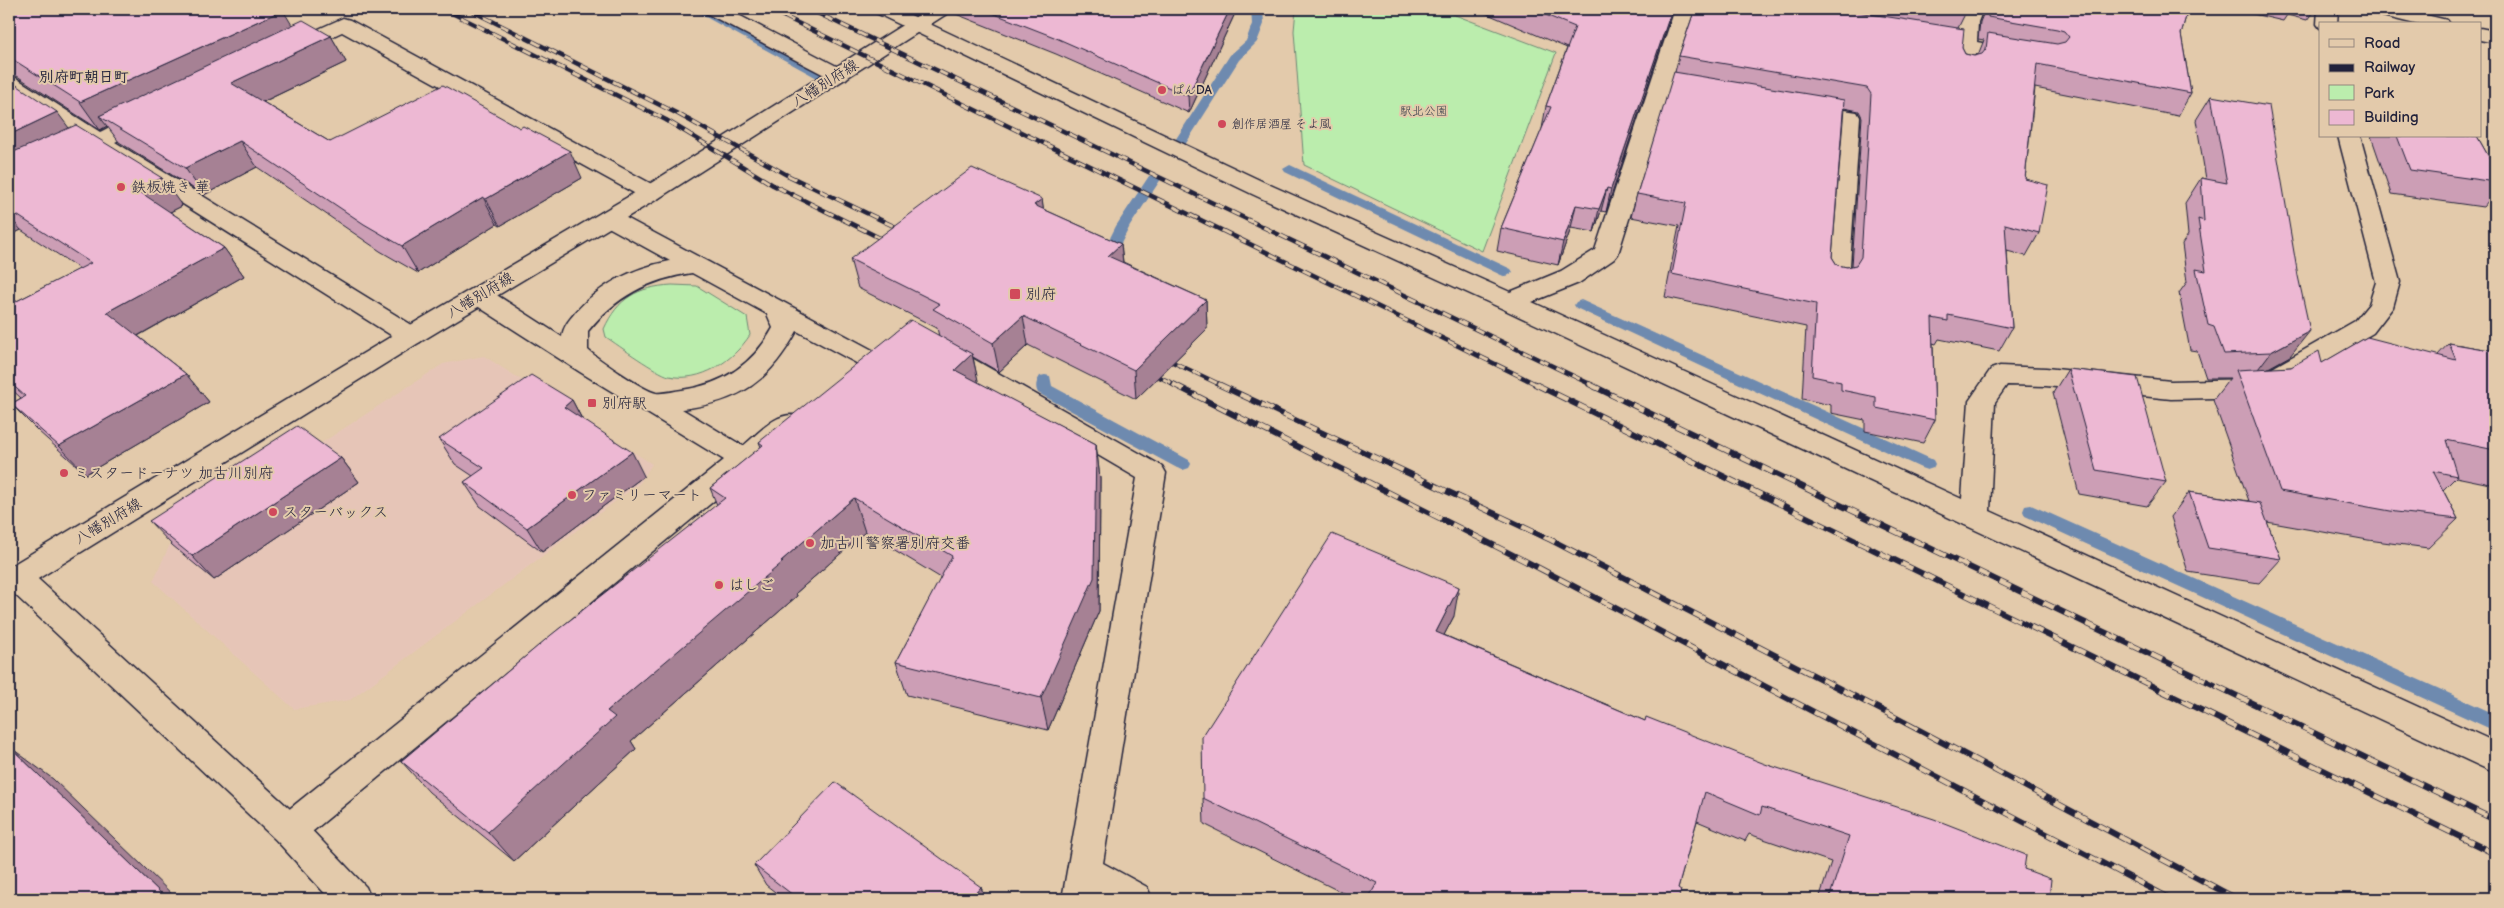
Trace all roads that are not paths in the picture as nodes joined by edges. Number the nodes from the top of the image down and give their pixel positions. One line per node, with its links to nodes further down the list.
1 (713, 9): 18 (street)
2 (882, 9): 10 (street)
3 (941, 9): 10 (street, 八幡別府線)
4 (1685, 9): 30 (street)
5 (1973, 9): 14 (street)
6 (2328, 9): 8 (street)
7 (2378, 9): 9 (street)
8 (2327, 22)
9 (2432, 22)
10 (916, 24): 18 (street, 八幡別府線); 30 (street)
11 (2482, 34): 13 (street)
12 (1910, 36): 14 (street)
13 (2495, 37)
14 (1966, 46): 16 (street); 17 (street)
15 (273, 57): 25 (street)
16 (2037, 58)
17 (1964, 71)
18 (839, 75): 25 (street, 八幡別府線)
19 (9, 82): 23 (street)
20 (1782, 106): 28 (street)
21 (168, 108): 23 (street)
22 (2350, 138): 41 (street)
23 (98, 141): 24 (street); 32 (street)
24 (9, 184)
25 (652, 193): 26 (street, 八幡別府線)
26 (609, 218): 27 (street); 29 (street, 八幡別府線)
27 (695, 265): 31 (street); 36 (street)
28 (1838, 280)
29 (480, 296): 32 (street, 八幡別府線); 36 (street)
30 (1510, 302): 41 (street)
31 (776, 308): 35 (street); 38 (street)
32 (411, 336): 42 (street, 八幡別府線)
33 (926, 344): 45 (street)
34 (892, 346): 35 (street)
35 (869, 359): 37 (street)
36 (589, 366): 38 (street)
37 (845, 378)
38 (651, 402): 40 (street)
39 (807, 409): 40 (street)
40 (745, 460): 44 (street)
41 (1975, 517): 43 (street)
42 (11, 577): 44 (street)
43 (2495, 758)
44 (289, 830): 46 (street)
45 (1082, 885): 47 (street)
46 (353, 899)
47 (1134, 899)

